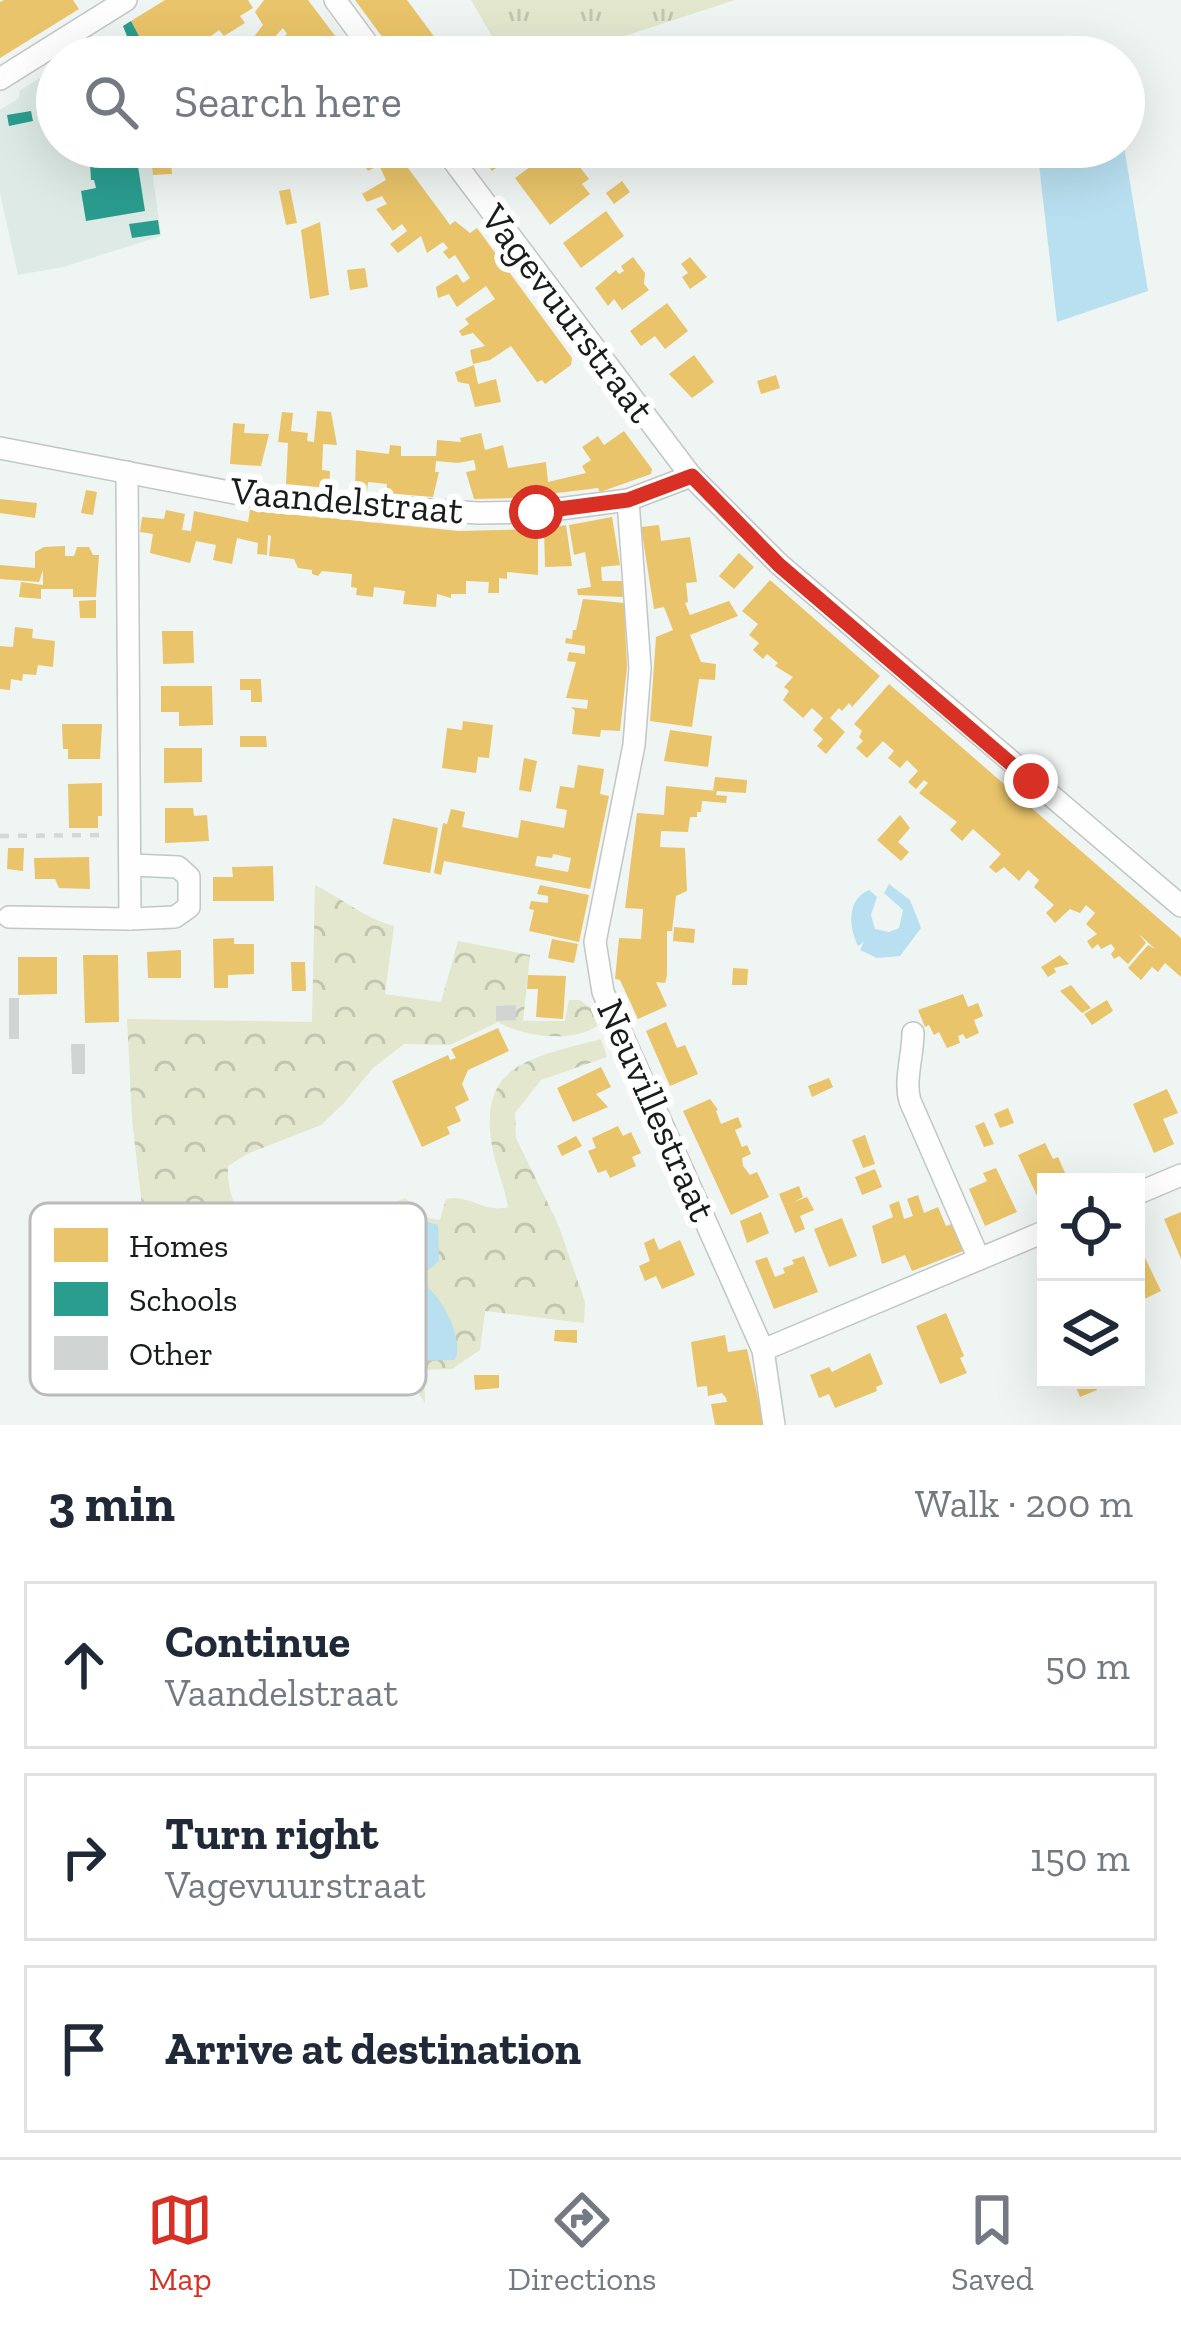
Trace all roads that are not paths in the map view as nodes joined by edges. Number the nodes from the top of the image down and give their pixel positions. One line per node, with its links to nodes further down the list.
1 (126, 0): 3 (street)
2 (335, 0): 4 (street)
3 (69, 36)
4 (362, 36)
5 (36, 56): 6 (street)
6 (0, 79)
7 (459, 168): 10 (street, Vagevuurstraat)
8 (0, 448): 9 (street, Vaandelstraat)
9 (127, 472): 11 (street, Vaandelstraat); 12 (street)
10 (692, 476): 11 (street, Vaandelstraat); 13 (street, Vagevuurstraat)
11 (628, 500): 21 (street, Neuvillestraat)
12 (132, 865): 15 (street); 15 (street)
13 (1181, 906)
14 (9, 917): 15 (street)
15 (130, 919)
16 (913, 1033): 20 (street)
17 (1181, 1175): 18 (street)
18 (1145, 1189)
19 (1037, 1235): 20 (street)
20 (979, 1259): 21 (street)
21 (763, 1349): 22 (street, Neuvillestraat)
22 (774, 1425)

